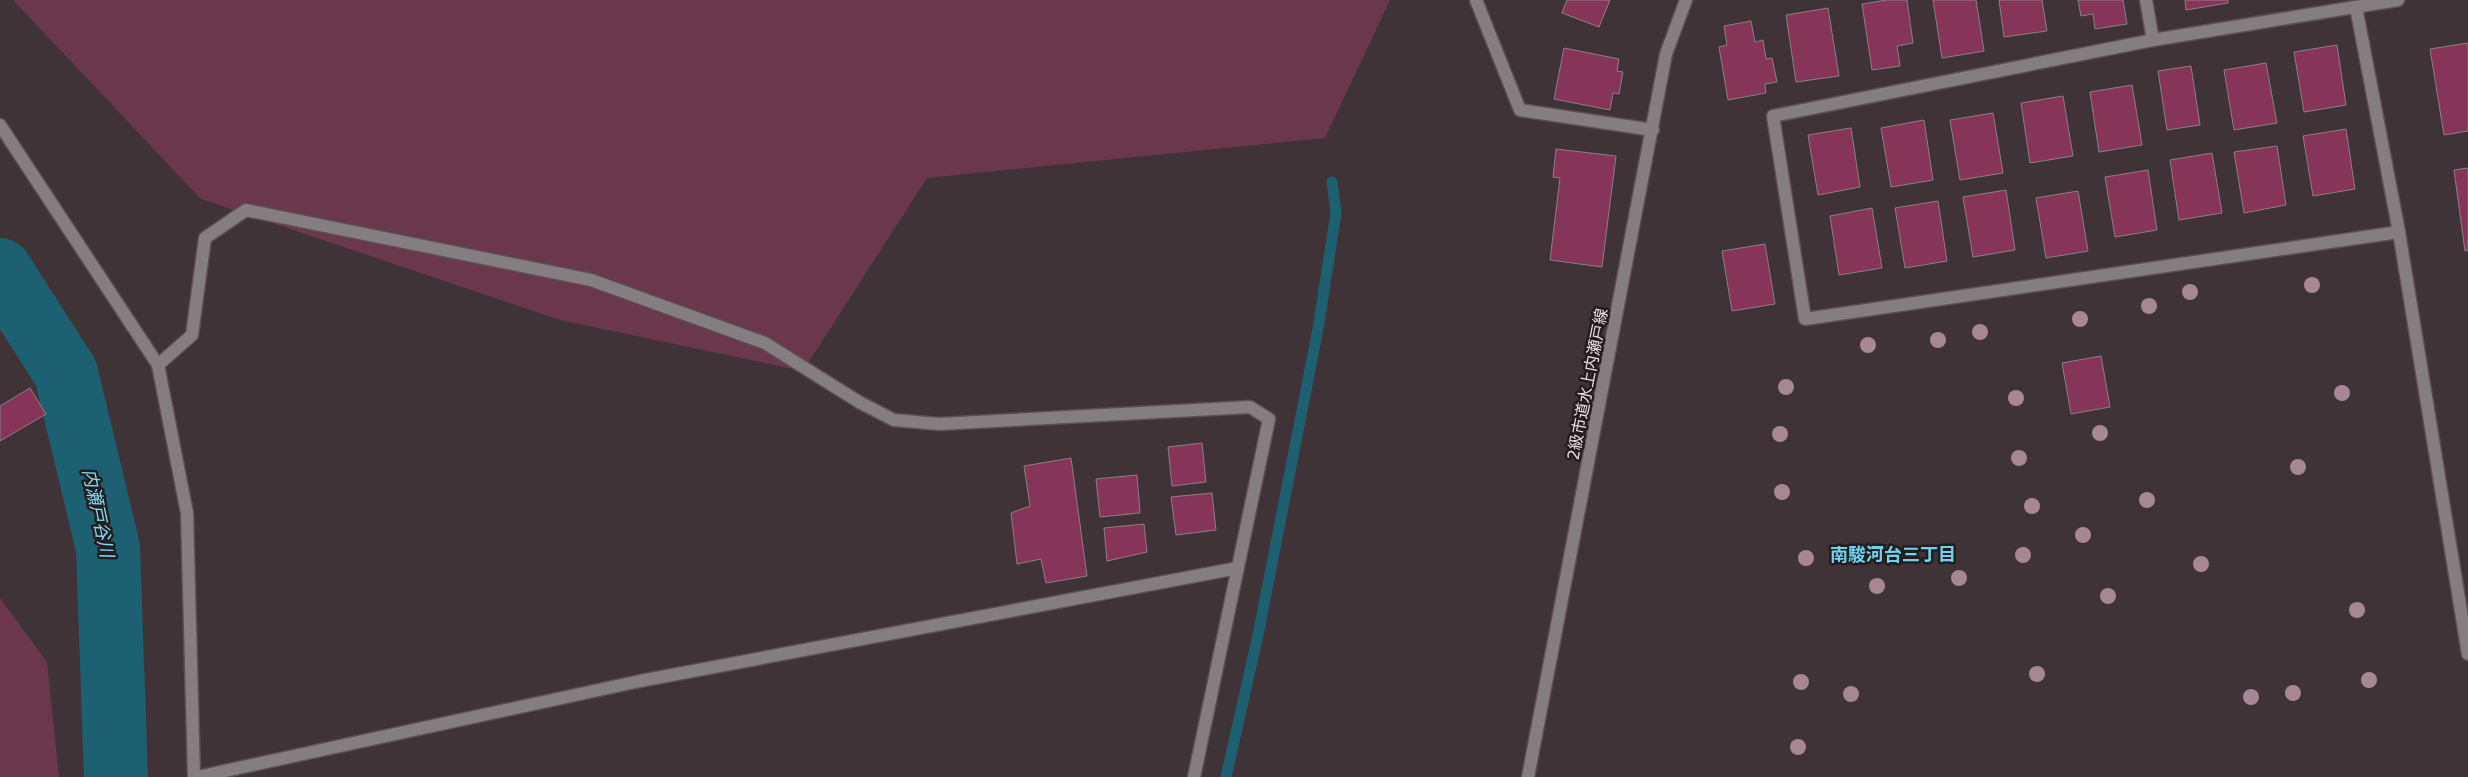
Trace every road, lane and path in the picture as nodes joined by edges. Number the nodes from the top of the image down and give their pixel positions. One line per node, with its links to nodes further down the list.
1 (1476, 0): 8 (street)
2 (1686, 0): 8 (street, 2級市道水上内瀬戸線)
3 (2146, 0): 6 (street)
4 (2398, 0): 5 (street)
5 (2356, 7): 6 (street); 9 (street)
6 (2153, 40): 9 (street)
7 (0, 125): 10 (street)
8 (1653, 130): 16 (street, 2級市道水上内瀬戸線)
9 (2399, 232): 12 (street)
10 (158, 365): 11 (street); 14 (street)
11 (1238, 568): 14 (street); 15 (street)
12 (2466, 627): 13 (street)
13 (2468, 654)
14 (195, 777)
15 (1194, 777)
16 (1528, 777)

